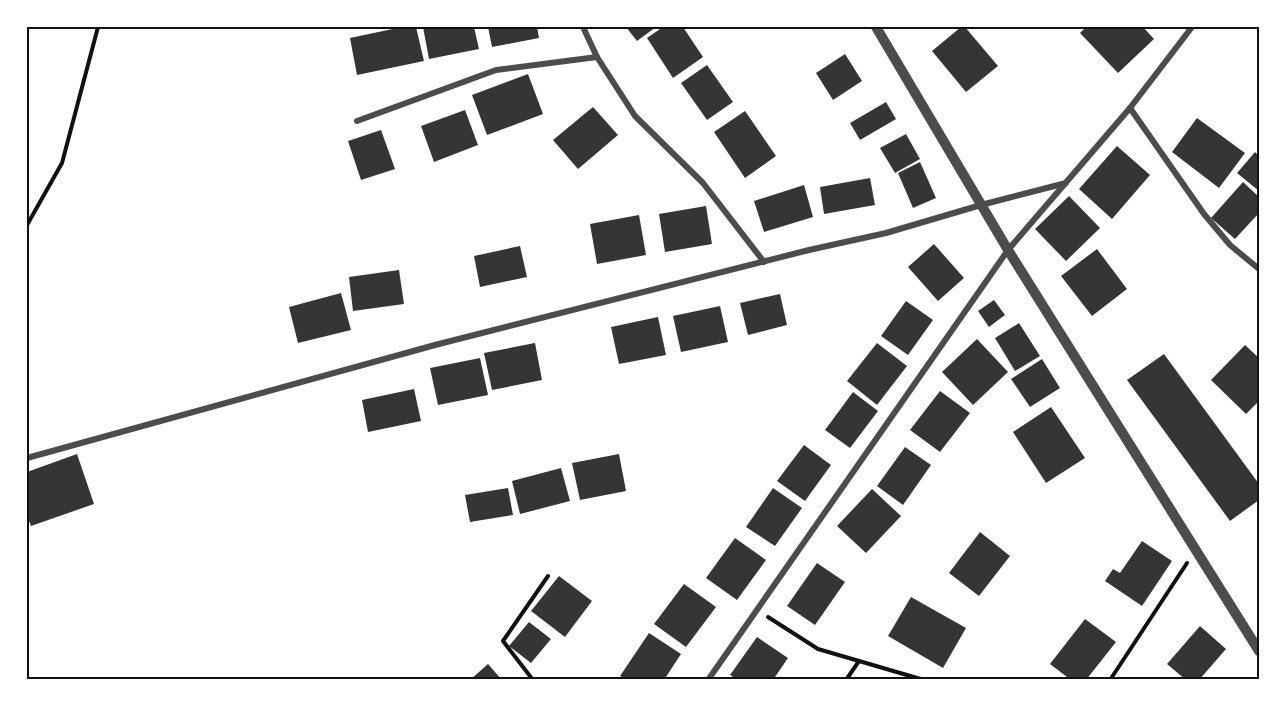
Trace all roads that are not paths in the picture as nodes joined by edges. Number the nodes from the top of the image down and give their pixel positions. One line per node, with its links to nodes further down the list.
1 (583, 27): 4 (street)
2 (876, 27): 8 (street)
3 (1192, 27): 5 (street)
4 (597, 57): 6 (street); 10 (street)
5 (1130, 108): 7 (street); 11 (street)
6 (357, 121)
7 (1066, 183): 8 (street); 9 (street)
8 (981, 205): 9 (street); 10 (street)
9 (1008, 250): 13 (street); 14 (street)
10 (764, 262): 12 (street)
11 (1259, 269)
12 (27, 458)
13 (1259, 651)
14 (708, 680)

